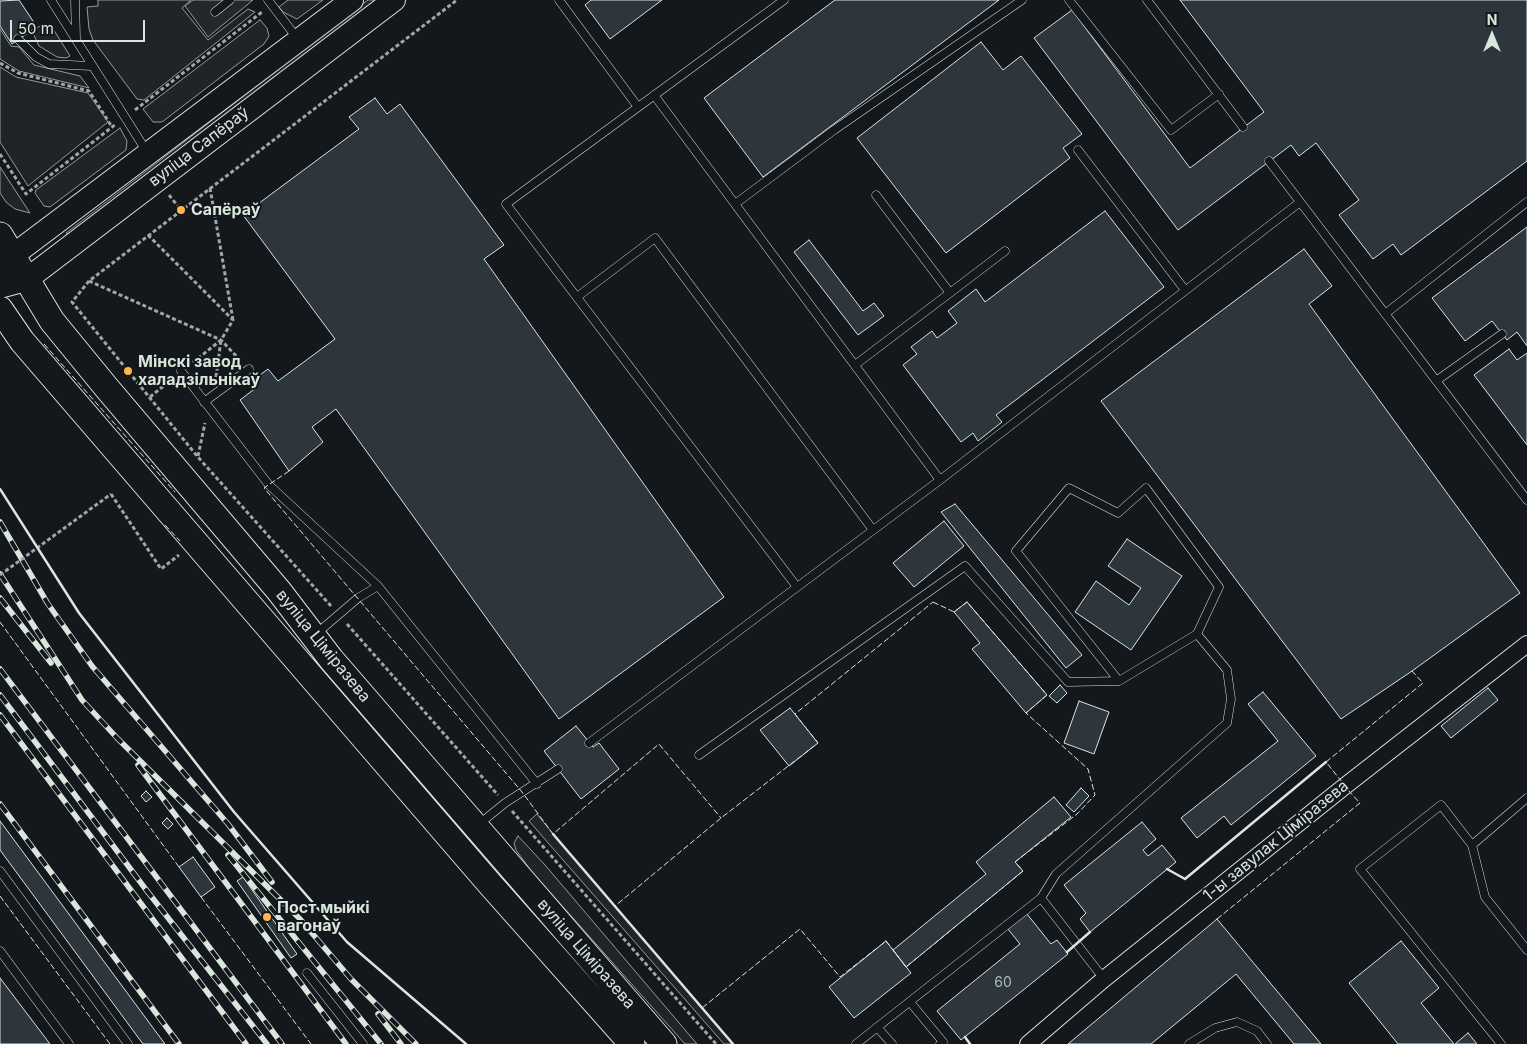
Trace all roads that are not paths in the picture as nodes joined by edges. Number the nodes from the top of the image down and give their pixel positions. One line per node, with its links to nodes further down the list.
1 (51, 0): 13 (lane)
2 (75, 0): 13 (lane)
3 (230, 0): 12 (lane)
4 (268, 0): 15 (lane)
5 (352, 0): 15 (main road, вуліца Сапёраў)
6 (394, 0): 30 (main road, вуліца Сапёраў)
7 (559, 0): 19 (lane)
8 (784, 0): 18 (lane)
9 (1022, 0): 27 (lane)
10 (1069, 0): 17 (lane)
11 (1147, 0): 17 (lane)
12 (215, 12)
13 (76, 38): 16 (lane)
14 (18, 39): 16 (lane)
15 (300, 42): 22 (main road, вуліца Сапёраў)
16 (91, 66): 22 (lane)
17 (1219, 94): 20 (lane)
18 (654, 95): 19 (lane); 27 (lane)
19 (638, 107): 34 (lane)
20 (1243, 128)
21 (1078, 150): 32 (lane)
22 (149, 155): 29 (main road, вуліца Сапёраў)
23 (1269, 161): 25 (lane)
24 (876, 195): 33 (lane)
25 (1300, 202): 32 (lane); 36 (lane)
26 (1527, 202): 36 (lane)
27 (735, 204): 38 (lane)
28 (1005, 251): 33 (lane)
29 (4, 255): 30 (main road, вуліца Ціміразева)
30 (26, 280): 31 (main road, вуліца Сапёраў); 49 (main road, вуліца Ціміразева)
31 (0, 287)
32 (1185, 290): 43 (lane)
33 (950, 293): 38 (lane)
34 (576, 297): 45 (lane); 47 (lane)
35 (0, 309): 57 (main road, вуліца Ціміразева)
36 (1385, 314): 41 (lane)
37 (1502, 334): 41 (lane)
38 (855, 365): 43 (lane)
39 (249, 369): 42 (lane)
40 (181, 371): 42 (lane)
41 (1436, 381): 44 (lane)
42 (206, 405): 46 (lane)
43 (940, 480): 45 (lane)
44 (1527, 500)
45 (873, 530): 47 (lane)
46 (378, 586): 49 (lane); 55 (lane)
47 (797, 587): 52 (lane)
48 (1197, 634): 51 (lane); 51 (lane); 60 (lane)
49 (313, 636): 57 (main road, вуліца Ціміразева)
50 (1527, 644): 64 (street, 1-ы завулак Ціміразева)
51 (1119, 681): 53 (lane)
52 (589, 743)
53 (699, 755)
54 (558, 769): 55 (lane)
55 (537, 784): 57 (lane)
56 (1527, 798): 58 (lane)
57 (465, 834): 70 (main road, вуліца Ціміразева); 71 (main road, вуліца Ціміразева)
58 (1472, 845): 61 (lane); 78 (lane)
59 (0, 871): 68 (lane)
60 (1041, 898): 64 (lane); 65 (lane)
61 (1527, 950)
62 (0, 951): 67 (lane)
63 (307, 973): 69 (lane)
64 (1104, 979): 75 (street, 1-ы завулак Ціміразева)
65 (910, 1002): 66 (lane); 74 (lane)
66 (877, 1027): 72 (lane); 73 (lane)
67 (69, 1044)
68 (128, 1044)
69 (363, 1044)
70 (632, 1044)
71 (664, 1044)
72 (856, 1044)
73 (892, 1044)
74 (940, 1044)
75 (1028, 1044)
76 (1189, 1044): 77 (lane)
77 (1267, 1044)
78 (1501, 1044)

